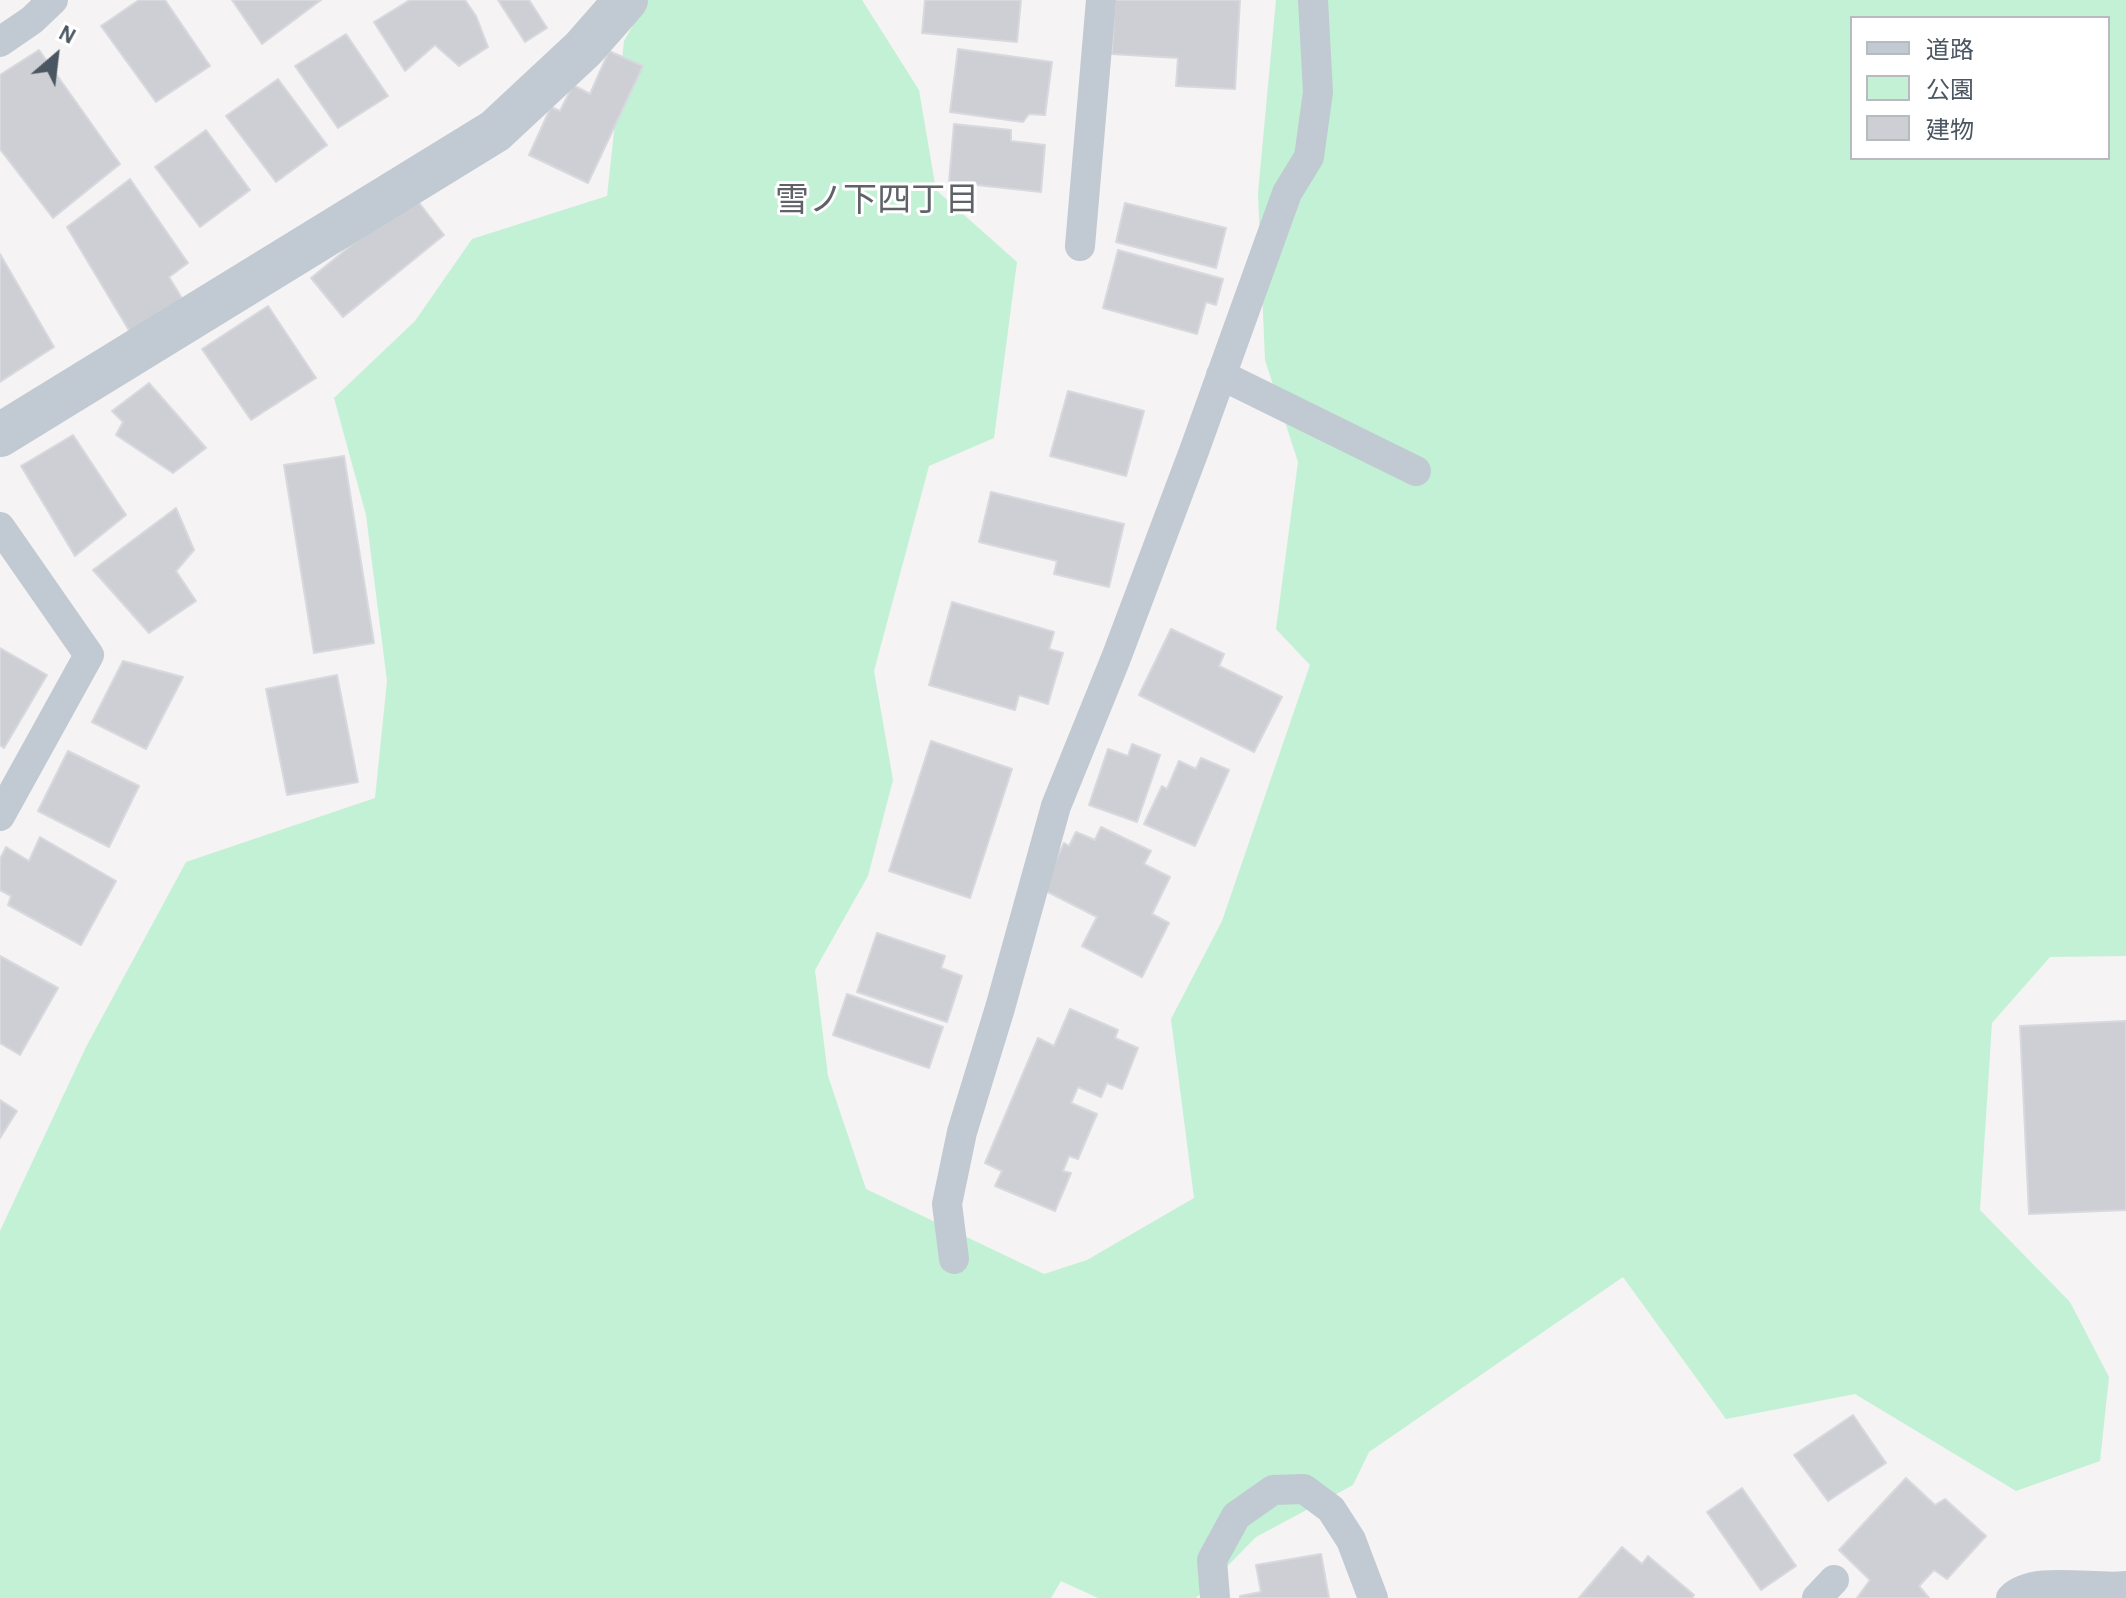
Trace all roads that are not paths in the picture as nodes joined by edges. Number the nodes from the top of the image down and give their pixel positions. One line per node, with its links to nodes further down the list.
1 (53, 0): 5 (lane)
2 (626, 0): 8 (street)
3 (1101, 0): 6 (lane)
4 (1313, 0): 7 (lane)
5 (0, 42)
6 (1080, 246)
7 (1221, 375): 9 (lane); 12 (lane)
8 (0, 435)
9 (1416, 471)
10 (0, 527): 11 (lane)
11 (0, 816)
12 (954, 1259)
13 (2126, 1586): 16 (lane)
14 (1215, 1598): 15 (lane)
15 (1373, 1598)
16 (2011, 1598)

